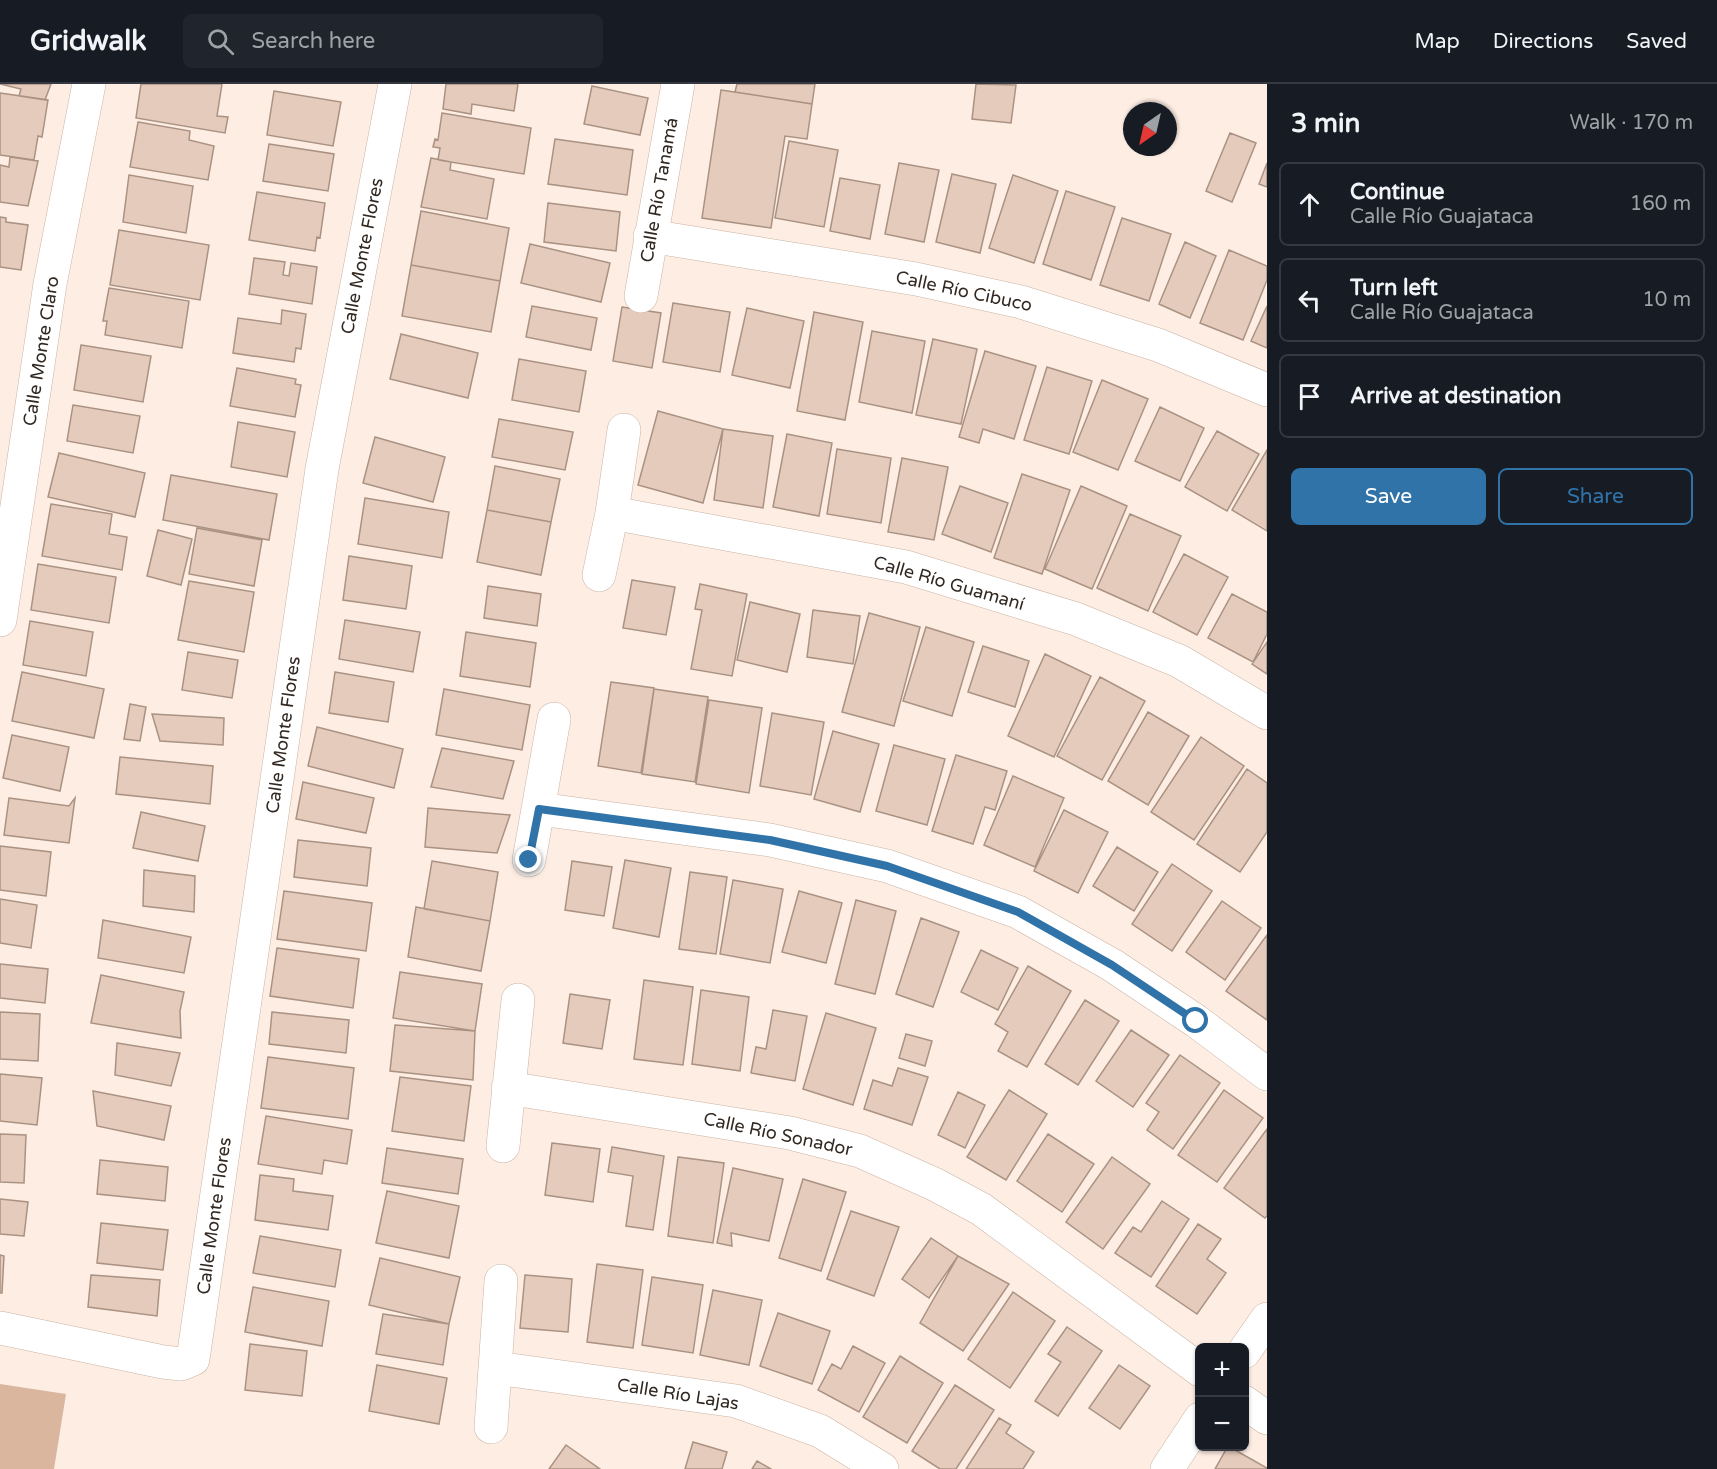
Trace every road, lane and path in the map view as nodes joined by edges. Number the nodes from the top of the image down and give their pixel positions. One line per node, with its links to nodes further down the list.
1 (89, 84): 10 (street, Calle Monte Claro)
2 (395, 84): 21 (street, Calle Monte Flores)
3 (678, 84): 4 (street, Calle Río Tanamá)
4 (650, 236): 5 (street, Calle Río Tanamá); 6 (street, Calle Río Cibuco)
5 (640, 296)
6 (1267, 390)
7 (624, 430): 8 (street)
8 (612, 513): 9 (street); 11 (street, Calle Río Guamaní)
9 (598, 575)
10 (0, 620)
11 (1267, 713)
12 (554, 719): 13 (street)
13 (539, 809): 14 (street); 16 (street)
14 (529, 860)
15 (518, 1000): 17 (street)
16 (1267, 1074)
17 (508, 1088): 18 (street); 23 (street, Calle Río Sonador)
18 (503, 1146)
19 (501, 1281): 24 (street)
20 (1267, 1319): 22 (street)
21 (0, 1328)
22 (1249, 1346)
23 (1195, 1366)
24 (496, 1368): 27 (street); 29 (street, Calle Río Lajas)
25 (1249, 1405): 26 (street)
26 (1267, 1418)
27 (491, 1427)
28 (1195, 1427): 30 (street)
29 (882, 1469)
30 (1167, 1469)

